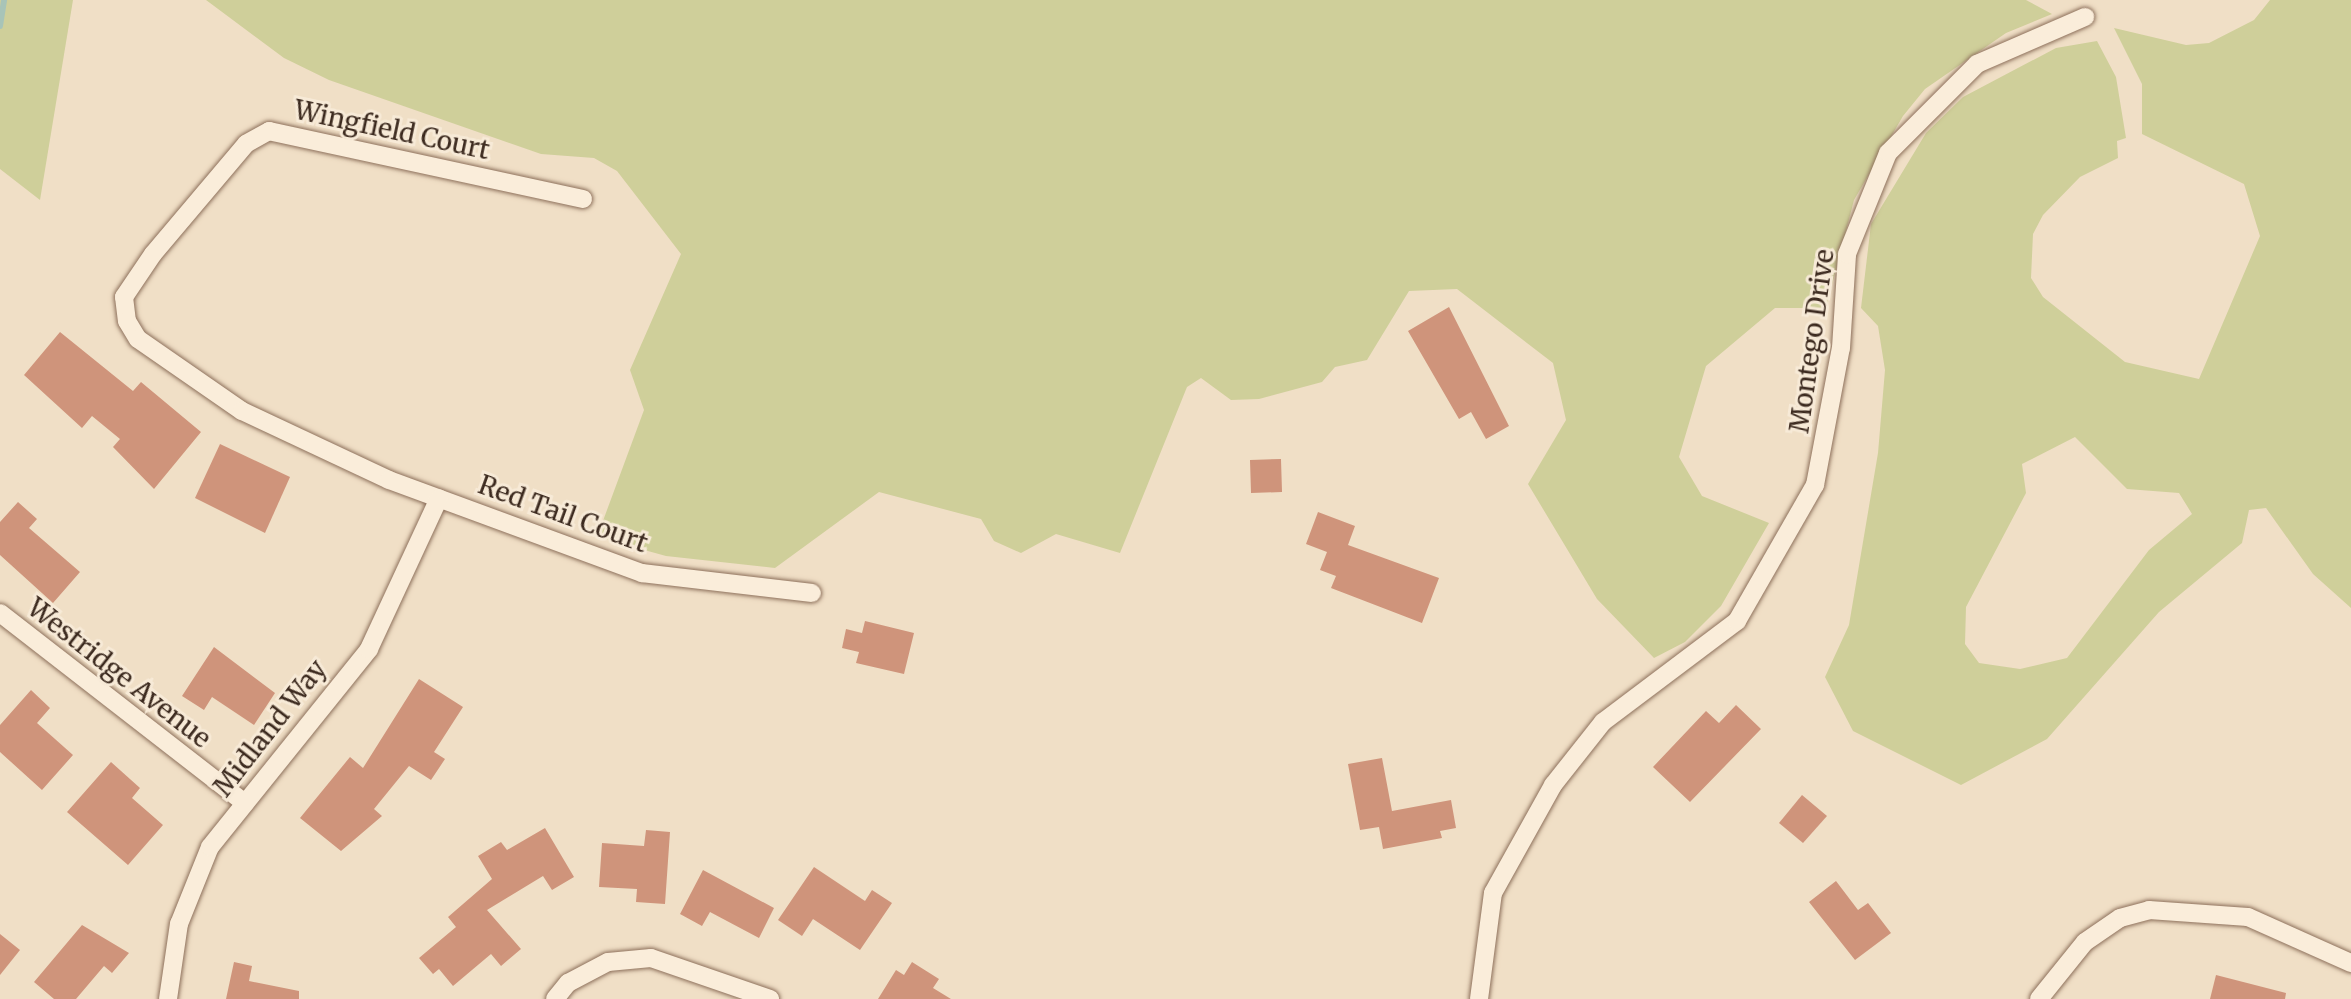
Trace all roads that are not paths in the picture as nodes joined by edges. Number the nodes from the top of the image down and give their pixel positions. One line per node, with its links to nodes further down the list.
1 (2085, 17): 11 (street, Montego Drive)
2 (583, 199): 3 (street, Wingfield Court)
3 (439, 498): 4 (street, Red Tail Court); 6 (street, Midland Way)
4 (812, 593)
5 (0, 613): 6 (street, Westridge Avenue)
6 (245, 803): 8 (street, Midland Way)
7 (2351, 963): 12 (street)
8 (168, 999)
9 (555, 999): 10 (street)
10 (770, 999)
11 (1479, 999)
12 (2039, 999)

